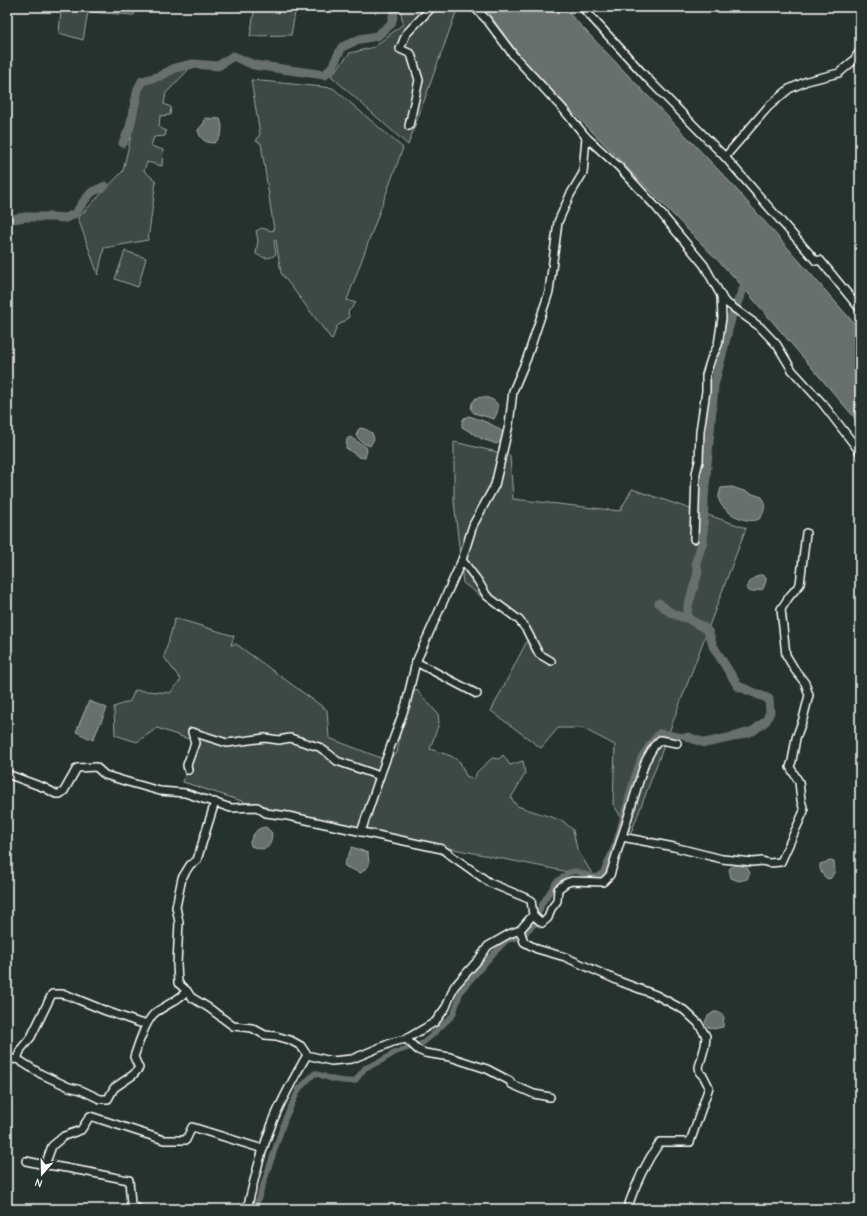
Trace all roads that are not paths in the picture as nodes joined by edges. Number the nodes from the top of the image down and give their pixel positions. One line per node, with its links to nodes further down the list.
1 (432, 7): 5 (street)
2 (474, 7): 6 (street)
3 (582, 7): 7 (street)
4 (860, 51): 7 (street)
5 (409, 126)
6 (586, 137): 8 (street); 13 (street)
7 (725, 157): 9 (street)
8 (723, 298): 10 (street); 12 (street)
9 (860, 309)
10 (860, 452)
11 (806, 533): 23 (street)
12 (694, 539)
13 (462, 560): 14 (street); 15 (street)
14 (551, 661)
15 (416, 662): 16 (street); 20 (street)
16 (477, 694)
17 (677, 743): 23 (street)
18 (188, 770): 20 (street)
19 (7, 774): 21 (street)
20 (380, 776): 22 (street)
21 (215, 802): 22 (street); 26 (street)
22 (362, 832): 24 (street)
23 (622, 837): 24 (street)
24 (533, 915): 25 (street)
25 (520, 930): 28 (street); 38 (street)
26 (187, 992): 27 (street); 29 (street)
27 (147, 1024): 30 (street); 30 (street)
28 (407, 1040): 29 (street); 32 (street)
29 (307, 1055): 33 (street)
30 (17, 1059): 31 (street)
31 (7, 1060)
32 (550, 1097)
33 (263, 1149): 35 (street); 37 (street)
34 (26, 1161): 35 (street)
35 (45, 1164): 36 (street)
36 (138, 1209)
37 (247, 1209)
38 (627, 1209)

